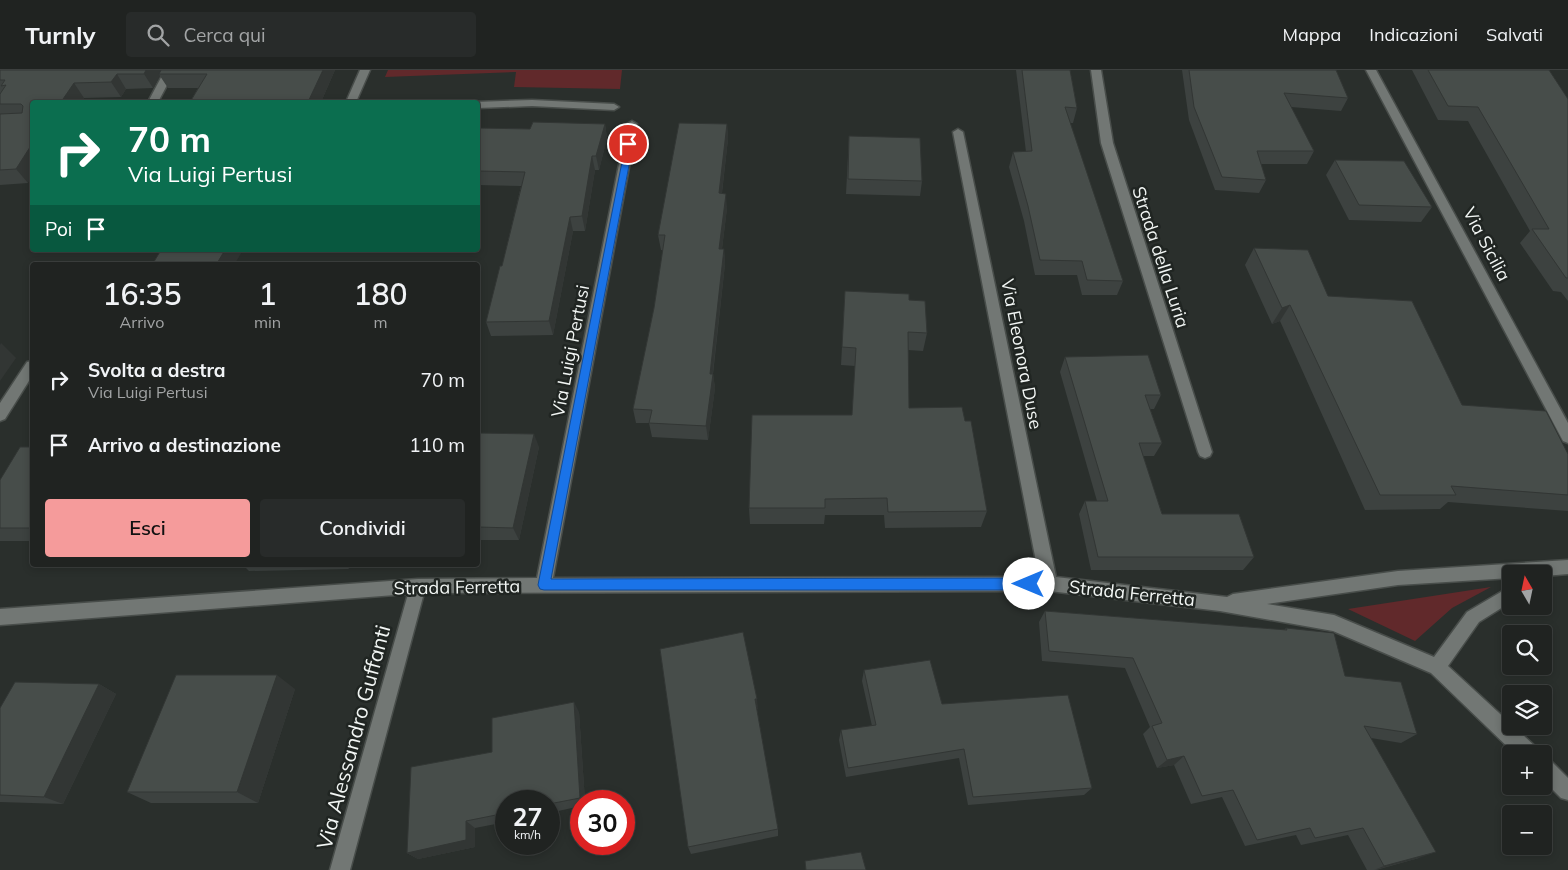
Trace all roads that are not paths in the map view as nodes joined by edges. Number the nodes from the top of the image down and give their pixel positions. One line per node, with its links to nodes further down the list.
1 (170, 70): 5 (street)
2 (365, 70): 6 (street)
3 (1096, 70): 14 (street, Strada della Luria)
4 (1371, 70): 13 (street, Via Sicilia)
5 (154, 100)
6 (352, 100)
7 (480, 105): 8 (street)
8 (614, 107)
9 (632, 124): 19 (street, Via Luigi Pertusi)
10 (958, 132): 18 (street, Via Eleonora Duse)
11 (30, 369): 12 (street)
12 (0, 415)
13 (1568, 437)
14 (1205, 452)
15 (1568, 567): 16 (street)
16 (1552, 570)
17 (1502, 574): 22 (street)
18 (1049, 584): 19 (street, Strada Ferretta); 22 (street, Strada Ferretta)
19 (544, 585): 20 (street, Strada Ferretta)
20 (418, 586): 23 (street, Strada Ferretta); 28 (street, Via Alessandro Guffanti)
21 (1502, 599): 24 (street)
22 (1220, 603): 24 (street, Strada Ferretta)
23 (0, 617)
24 (1437, 666): 25 (street, Strada Ferretta)
25 (1520, 745)
26 (1552, 776): 27 (street)
27 (1568, 791)
28 (340, 870)

